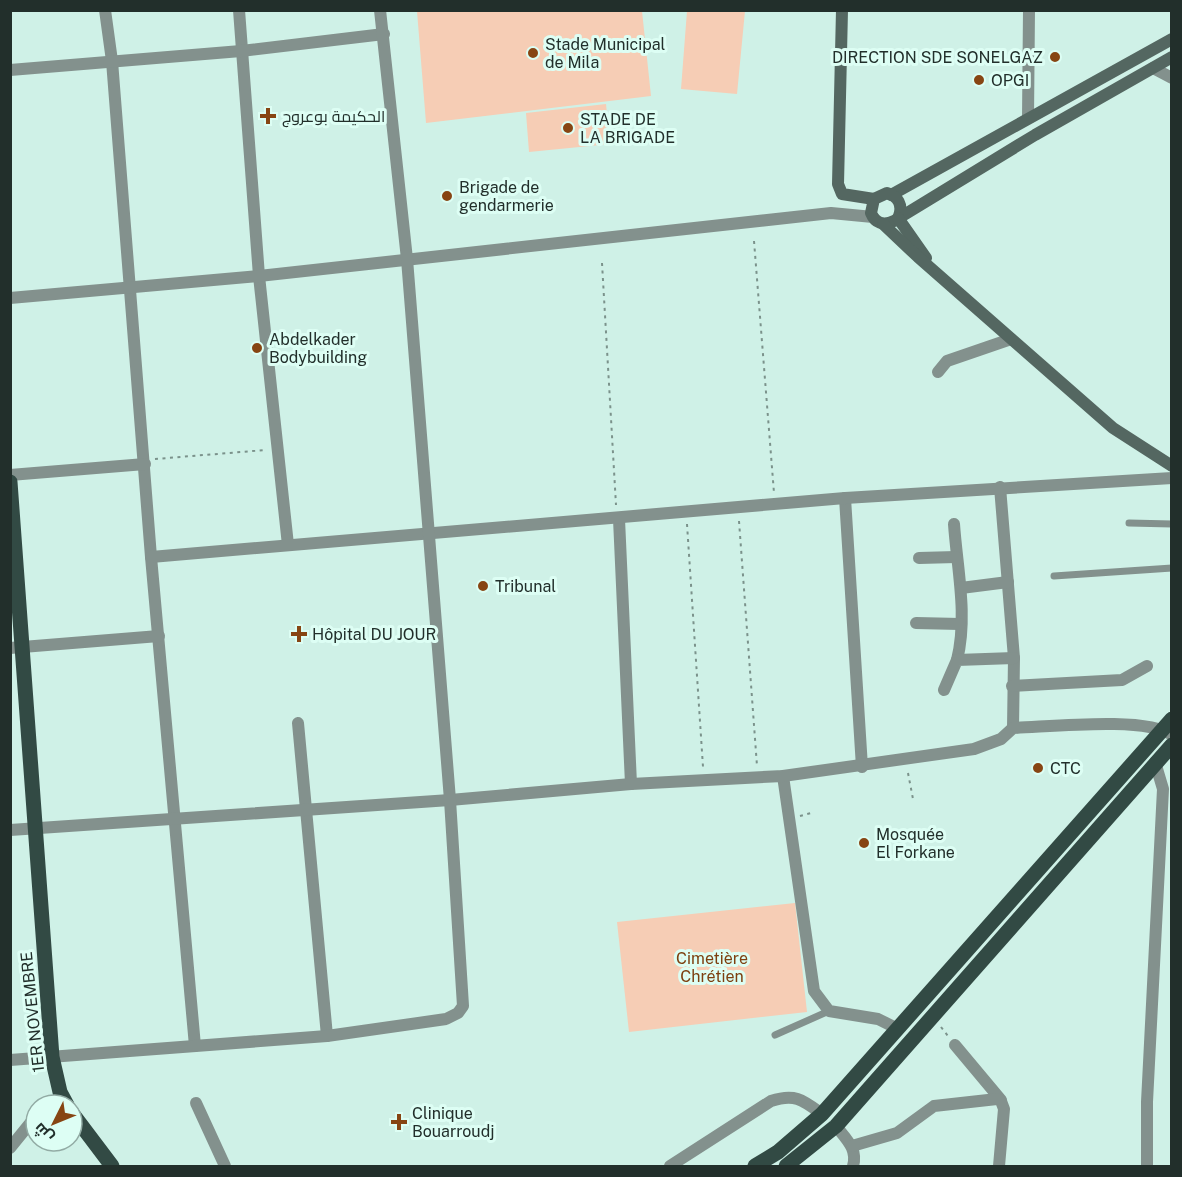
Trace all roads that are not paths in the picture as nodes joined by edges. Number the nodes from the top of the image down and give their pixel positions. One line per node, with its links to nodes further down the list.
1 (105, 10): 10 (street)
2 (239, 10): 8 (street)
3 (380, 10): 6 (street)
4 (842, 10): 15 (main road)
5 (1029, 10): 14 (street)
6 (384, 34): 8 (street); 21 (street)
7 (1172, 39): 14 (main road)
8 (241, 51): 10 (street); 23 (street)
9 (1172, 57): 11 (main road)
10 (112, 61): 12 (street); 24 (street)
11 (1153, 68): 13 (street); 19 (main road)
12 (10, 70)
13 (1172, 78)
14 (1028, 118): 16 (main road)
15 (842, 194): 17 (main road); 18 (street)
16 (891, 195): 17 (main road); 19 (main road)
17 (874, 199): 20 (main road)
18 (831, 213): 20 (street); 21 (street)
19 (898, 217): 20 (main road); 22 (main road)
20 (878, 220): 22 (main road)
21 (406, 259): 23 (street); 39 (street)
22 (933, 269): 26 (main road)
23 (259, 276): 24 (street); 40 (street)
24 (129, 288): 25 (street); 28 (street)
25 (10, 298)
26 (1011, 339): 27 (street); 29 (main road)
27 (938, 372)
28 (145, 462): 30 (street); 41 (street)
29 (1172, 466)
30 (10, 475)
31 (1172, 477): 33 (street)
32 (10, 482): 51 (main road, 1ER NOVEMBRE)
33 (1000, 487): 34 (street); 46 (street)
34 (845, 498): 35 (street); 62 (street)
35 (619, 519): 39 (street); 64 (street)
36 (1129, 523): 38 (lane)
37 (954, 524): 42 (street)
38 (1172, 524)
39 (427, 535): 40 (street); 66 (street)
40 (288, 545): 41 (street)
41 (151, 557): 50 (street)
42 (956, 557): 43 (street); 47 (street)
43 (919, 558)
44 (1172, 568): 45 (lane)
45 (1054, 576)
46 (1008, 582): 47 (street); 52 (street)
47 (961, 588): 49 (street)
48 (916, 623): 49 (street)
49 (960, 624): 53 (street)
50 (159, 636): 51 (street); 68 (street)
51 (16, 648): 69 (main road, 1ER NOVEMBRE)
52 (1014, 658): 53 (street); 55 (street)
53 (957, 660): 56 (street)
54 (1147, 666): 55 (street)
55 (1012, 686): 58 (street)
56 (944, 690)
57 (298, 723): 67 (street)
58 (1013, 728): 59 (street); 62 (street)
59 (1165, 731): 60 (street); 72 (main road)
60 (1170, 750): 61 (main road)
61 (1155, 762): 65 (street); 83 (main road)
62 (862, 767): 63 (street)
63 (783, 776): 64 (street); 71 (street)
64 (631, 784): 66 (street)
65 (1167, 799): 95 (street)
66 (450, 800): 67 (street); 74 (street)
67 (306, 810): 68 (street); 74 (street)
68 (175, 818): 69 (street); 76 (street)
69 (35, 828): 70 (street); 77 (main road, 1ER NOVEMBRE)
70 (10, 830)
71 (828, 1011): 72 (street); 73 (lane)
72 (898, 1029): 82 (main road)
73 (774, 1035)
74 (327, 1036): 76 (street)
75 (955, 1045): 80 (street)
76 (195, 1046): 77 (street)
77 (52, 1057): 78 (street); 79 (main road, 1ER NOVEMBRE)
78 (10, 1060)
79 (61, 1093)
80 (1001, 1100): 86 (street); 94 (street)
81 (196, 1103): 89 (street)
82 (822, 1114): 90 (street); 91 (main road)
83 (836, 1126): 86 (street); 92 (main road)
84 (84, 1129): 88 (main road)
85 (24, 1131): 87 (street)
86 (852, 1146): 93 (street)
87 (10, 1149)
88 (112, 1167)
89 (225, 1167)
90 (670, 1167)
91 (755, 1167)
92 (786, 1167)
93 (853, 1167)
94 (999, 1167)
95 (1147, 1167)

